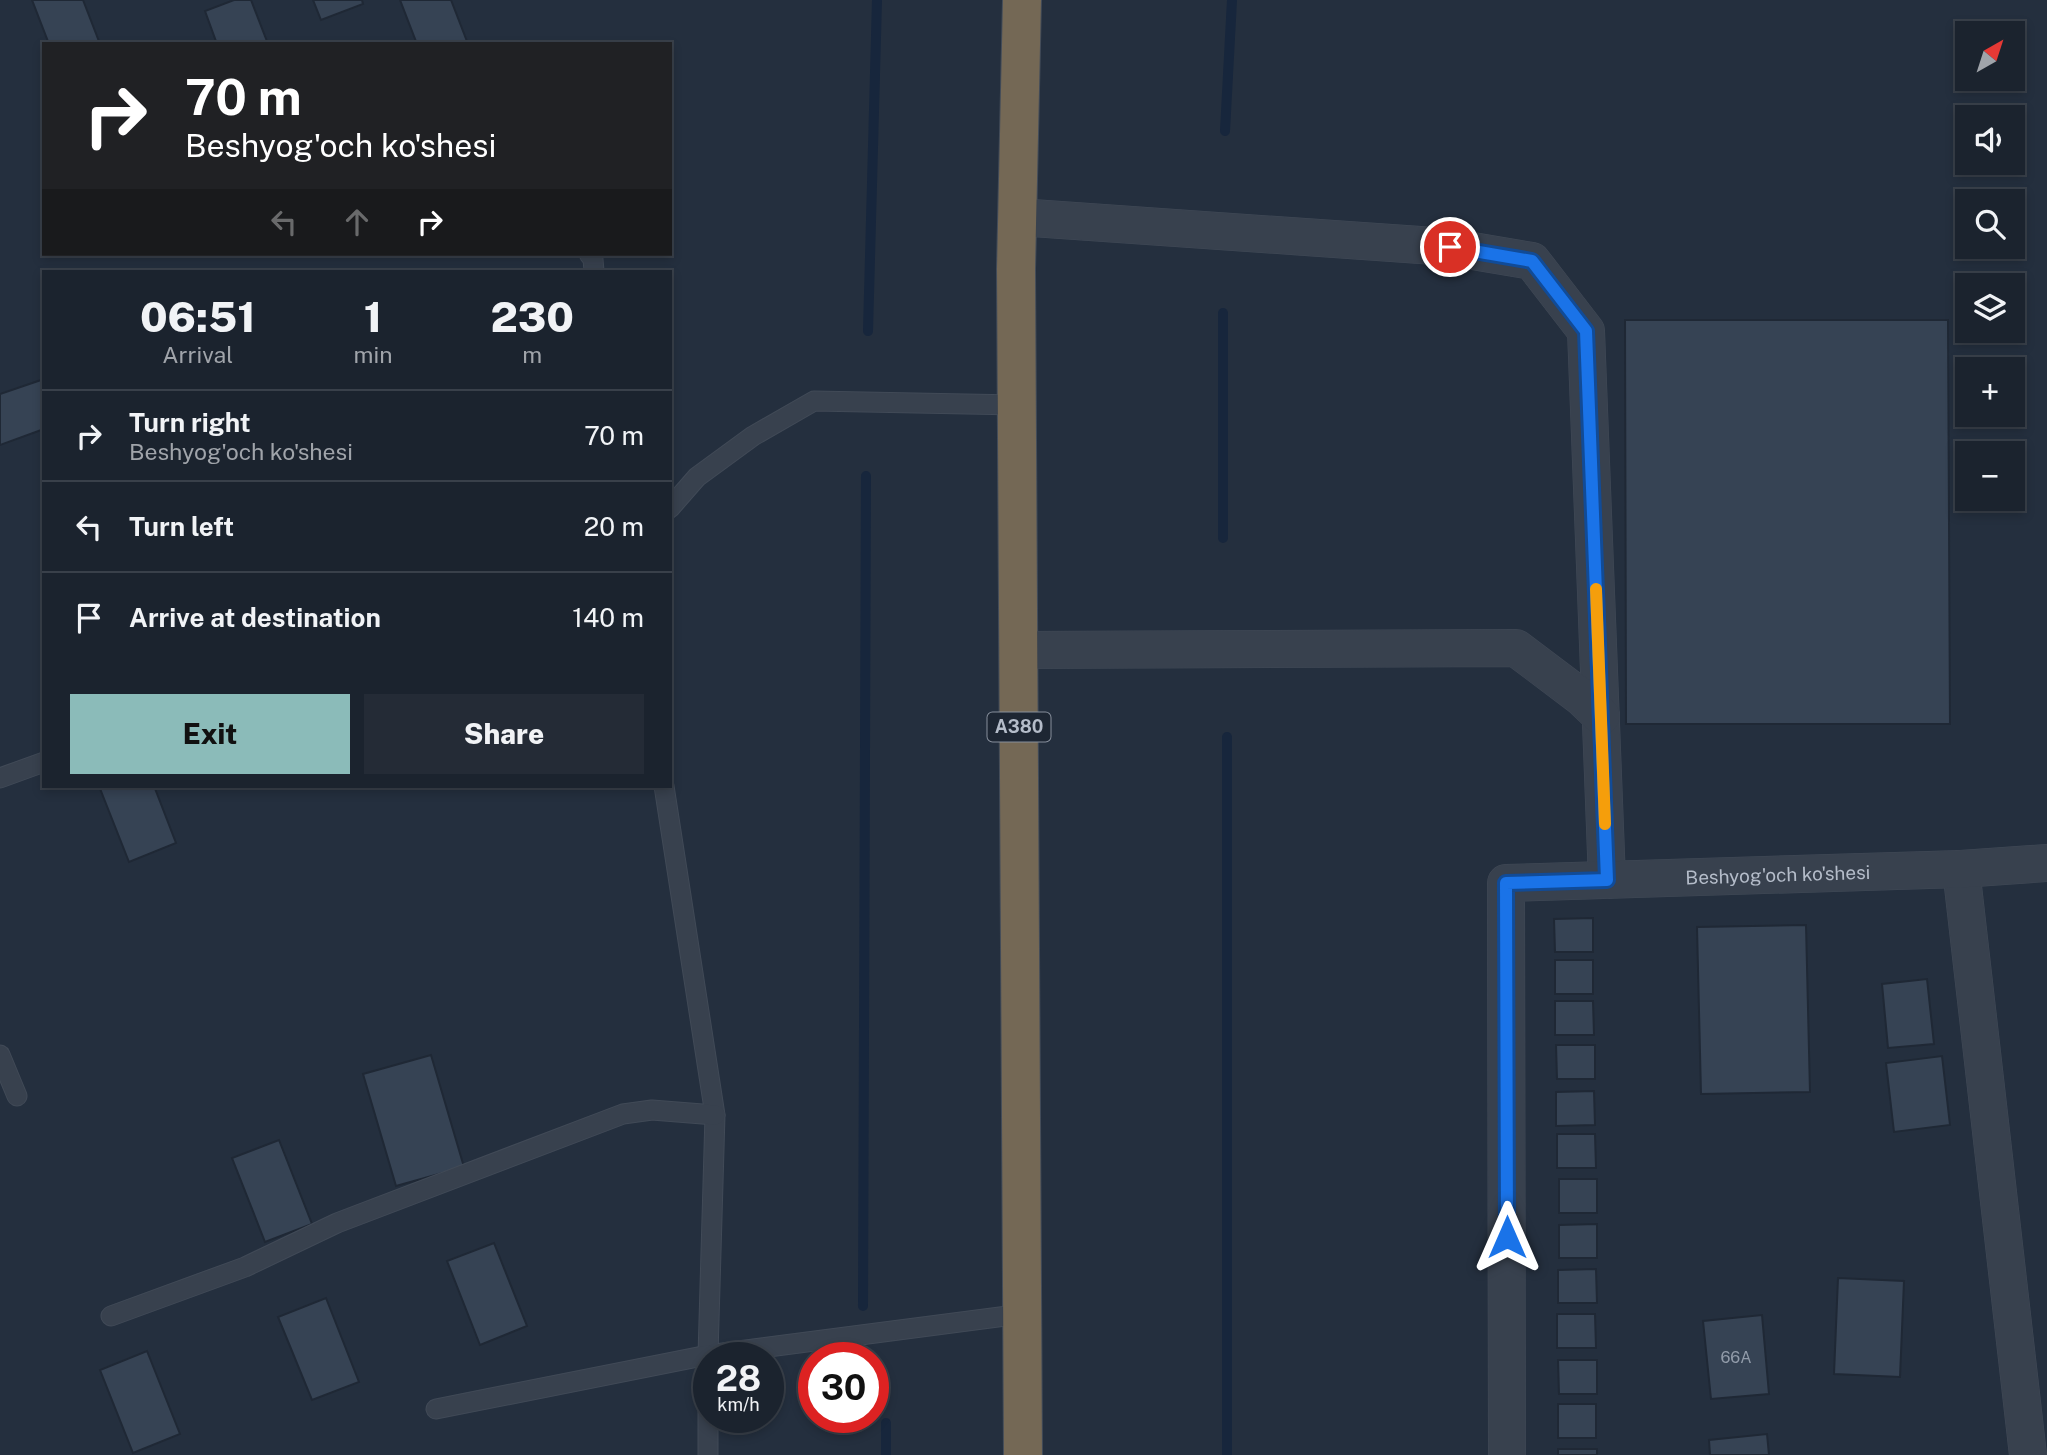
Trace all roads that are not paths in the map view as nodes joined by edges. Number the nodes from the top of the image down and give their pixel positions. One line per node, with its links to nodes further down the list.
1 (1022, 0): 2 (highway, A380)
2 (1018, 217): 3 (highway, A380); 6 (street)
3 (1017, 405): 4 (lane); 5 (highway, A380)
4 (672, 506)
5 (1018, 650): 6 (street); 16 (highway, A380)
6 (1601, 716): 12 (street)
7 (42, 763): 8 (lane)
8 (0, 778)
9 (664, 788): 15 (lane)
10 (2047, 863): 11 (street, Beshyog'och ko'shesi)
11 (1962, 869): 12 (street, Beshyog'och ko'shesi); 26 (street)
12 (1607, 880): 25 (street, Beshyog'och ko'shesi)
13 (0, 1055): 14 (lane)
14 (17, 1096)
15 (715, 1115): 17 (lane); 18 (lane)
16 (1022, 1314): 19 (lane); 24 (highway, A380)
17 (111, 1316)
18 (708, 1342)
19 (784, 1345)
20 (693, 1358): 21 (lane)
21 (436, 1409)
22 (708, 1433): 23 (lane)
23 (708, 1455)
24 (1023, 1455)
25 (1507, 1455)
26 (2028, 1455)

